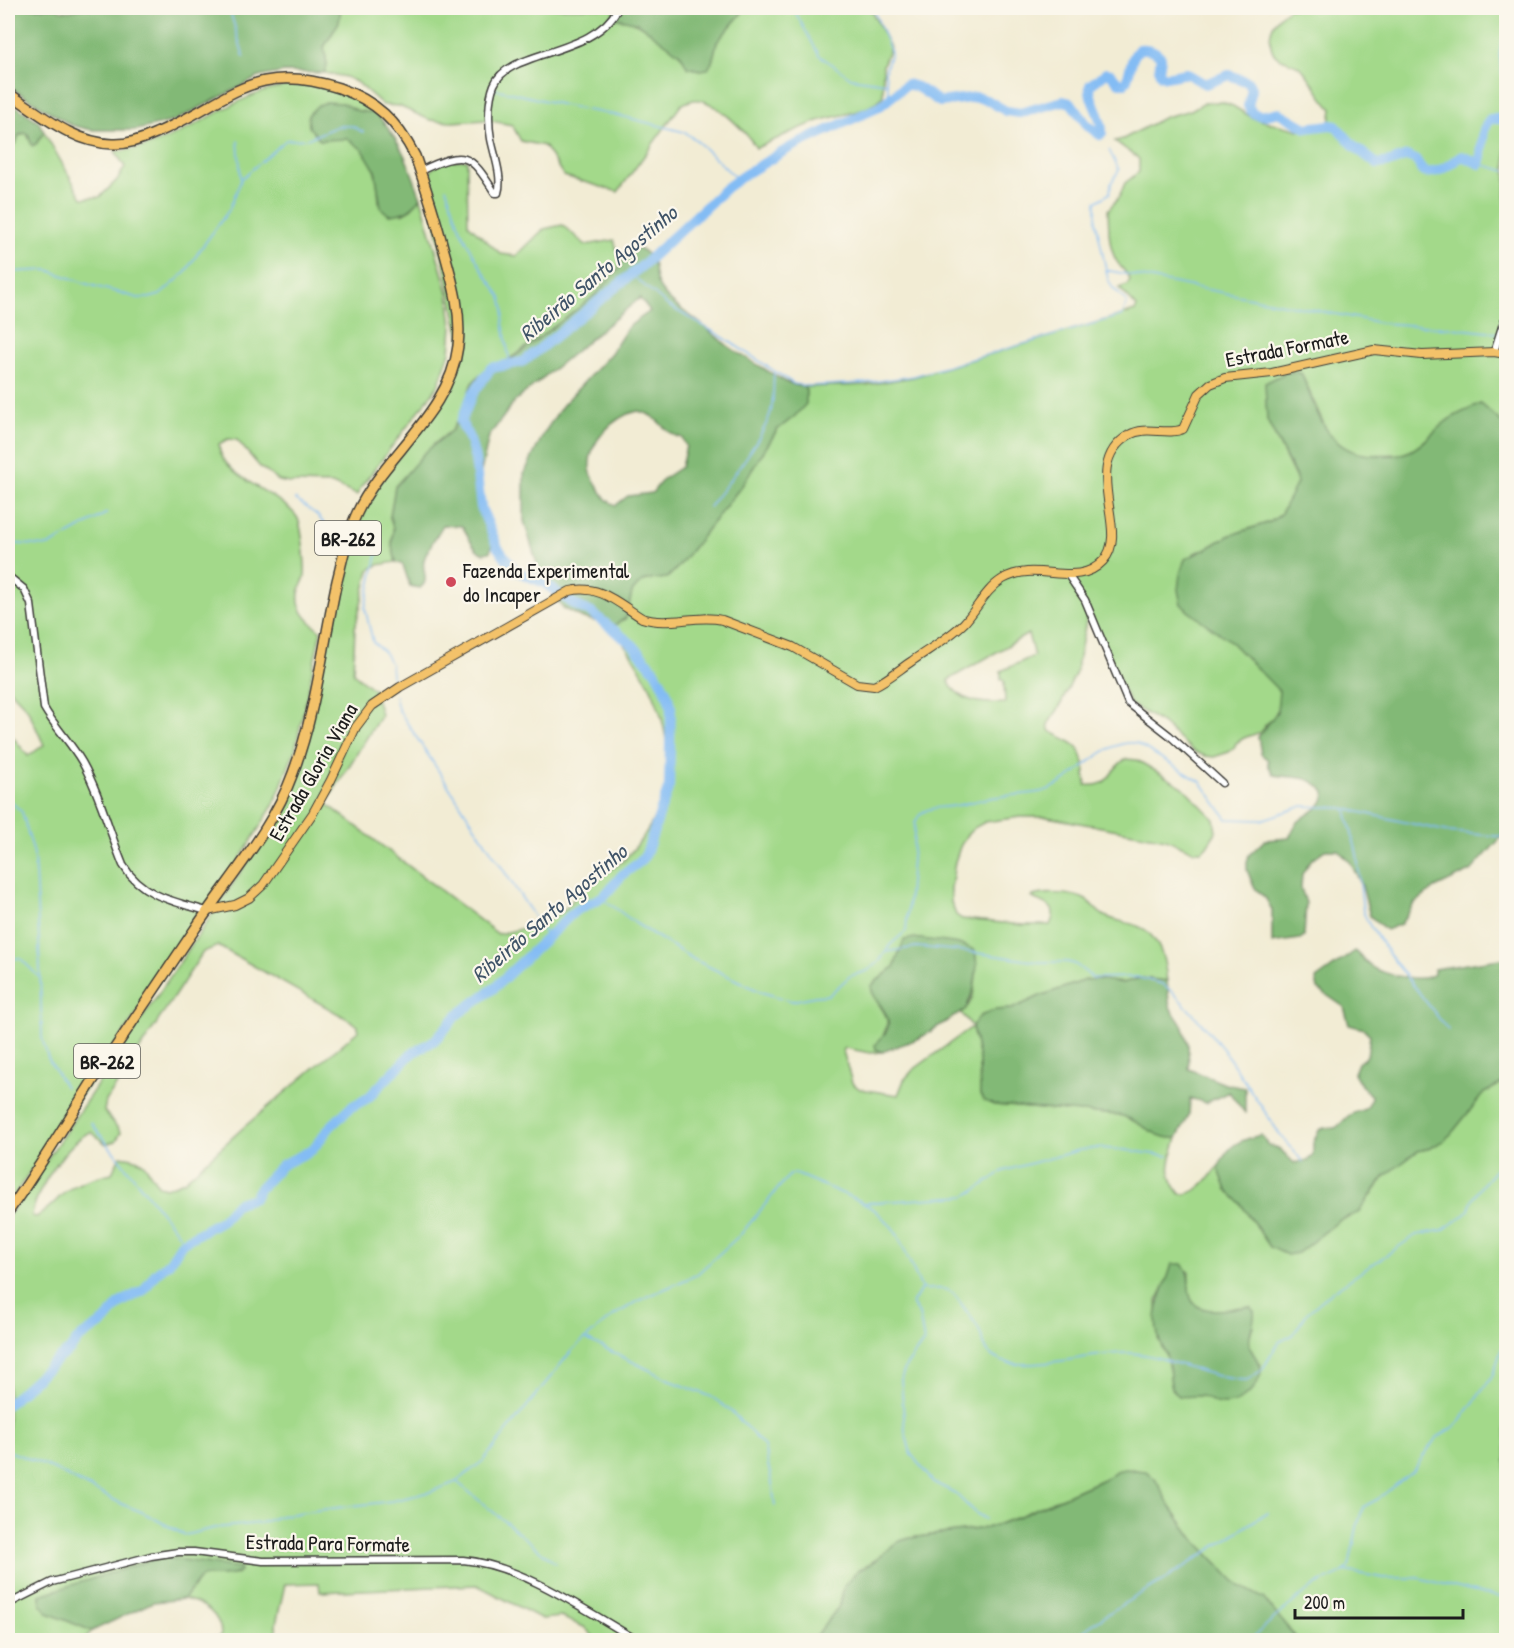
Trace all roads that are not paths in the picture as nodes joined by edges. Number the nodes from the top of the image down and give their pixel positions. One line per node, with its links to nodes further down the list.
1 (618, 8): 3 (street)
2 (8, 93): 3 (highway, BR-262)
3 (420, 171): 11 (highway, BR-262)
4 (1506, 314): 5 (street)
5 (1494, 352): 6 (main road, Estrada Formate); 7 (main road, Estrada Formate)
6 (1506, 354)
7 (1068, 575): 9 (main road, Estrada Formate); 10 (street)
8 (8, 576): 11 (street)
9 (563, 594): 11 (main road, Estrada Gloria Viana)
10 (1222, 783)
11 (207, 911): 12 (highway, BR-262)
12 (8, 1212)
13 (8, 1604): 14 (street, Estrada Para Formate)
14 (638, 1641)

